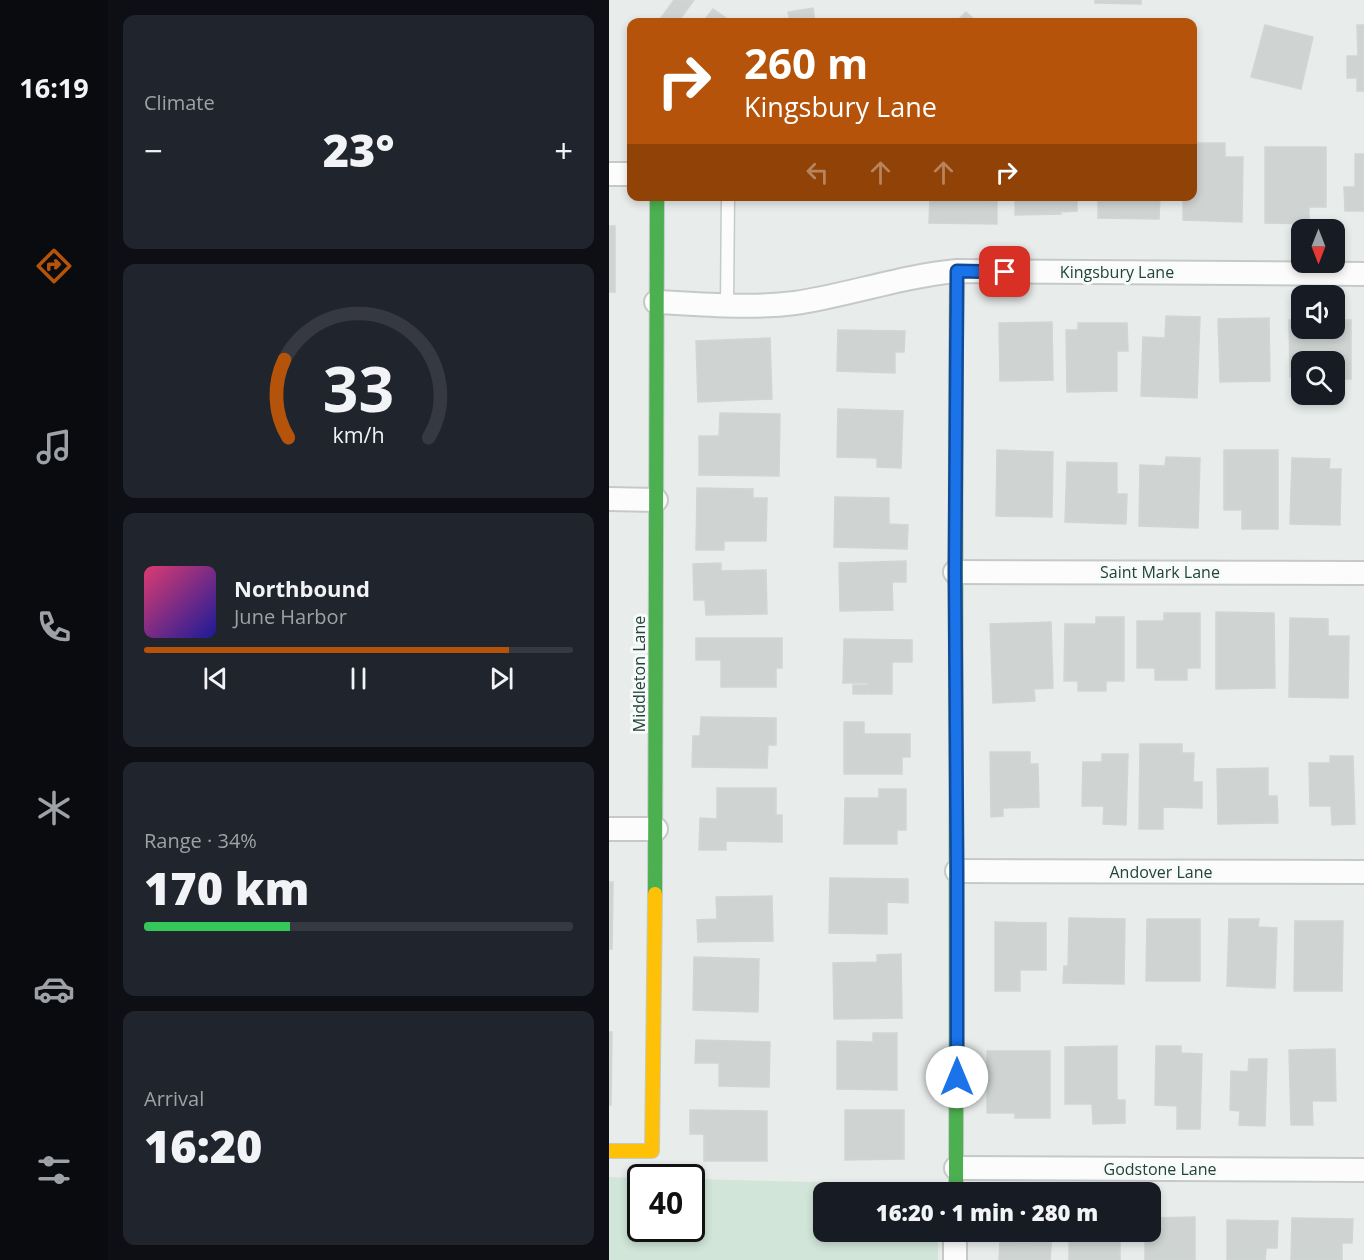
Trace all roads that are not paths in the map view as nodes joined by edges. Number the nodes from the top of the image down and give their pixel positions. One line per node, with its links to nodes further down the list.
1 (609, 174): 2 (street)
2 (627, 174)
3 (657, 201): 7 (street, Middleton Lane)
4 (728, 201): 8 (lane)
5 (957, 271): 6 (street, Kingsbury Lane); 8 (street, Kingsbury Lane); 11 (street)
6 (1364, 273)
7 (656, 302): 8 (street, Kingsbury Lane); 10 (street, Middleton Lane)
8 (727, 305)
9 (609, 499): 10 (street)
10 (656, 500): 14 (street, Middleton Lane)
11 (955, 572): 12 (street, Saint Mark Lane); 15 (street)
12 (1364, 573)
13 (609, 829): 14 (street)
14 (655, 829): 17 (street, Middleton Lane)
15 (957, 871): 16 (street, Andover Lane); 18 (street)
16 (1364, 872)
17 (609, 1151)
18 (956, 1168): 19 (street, Godstone Lane); 20 (street)
19 (1364, 1170)
20 (956, 1182)
21 (955, 1242): 22 (street)
22 (955, 1260)

